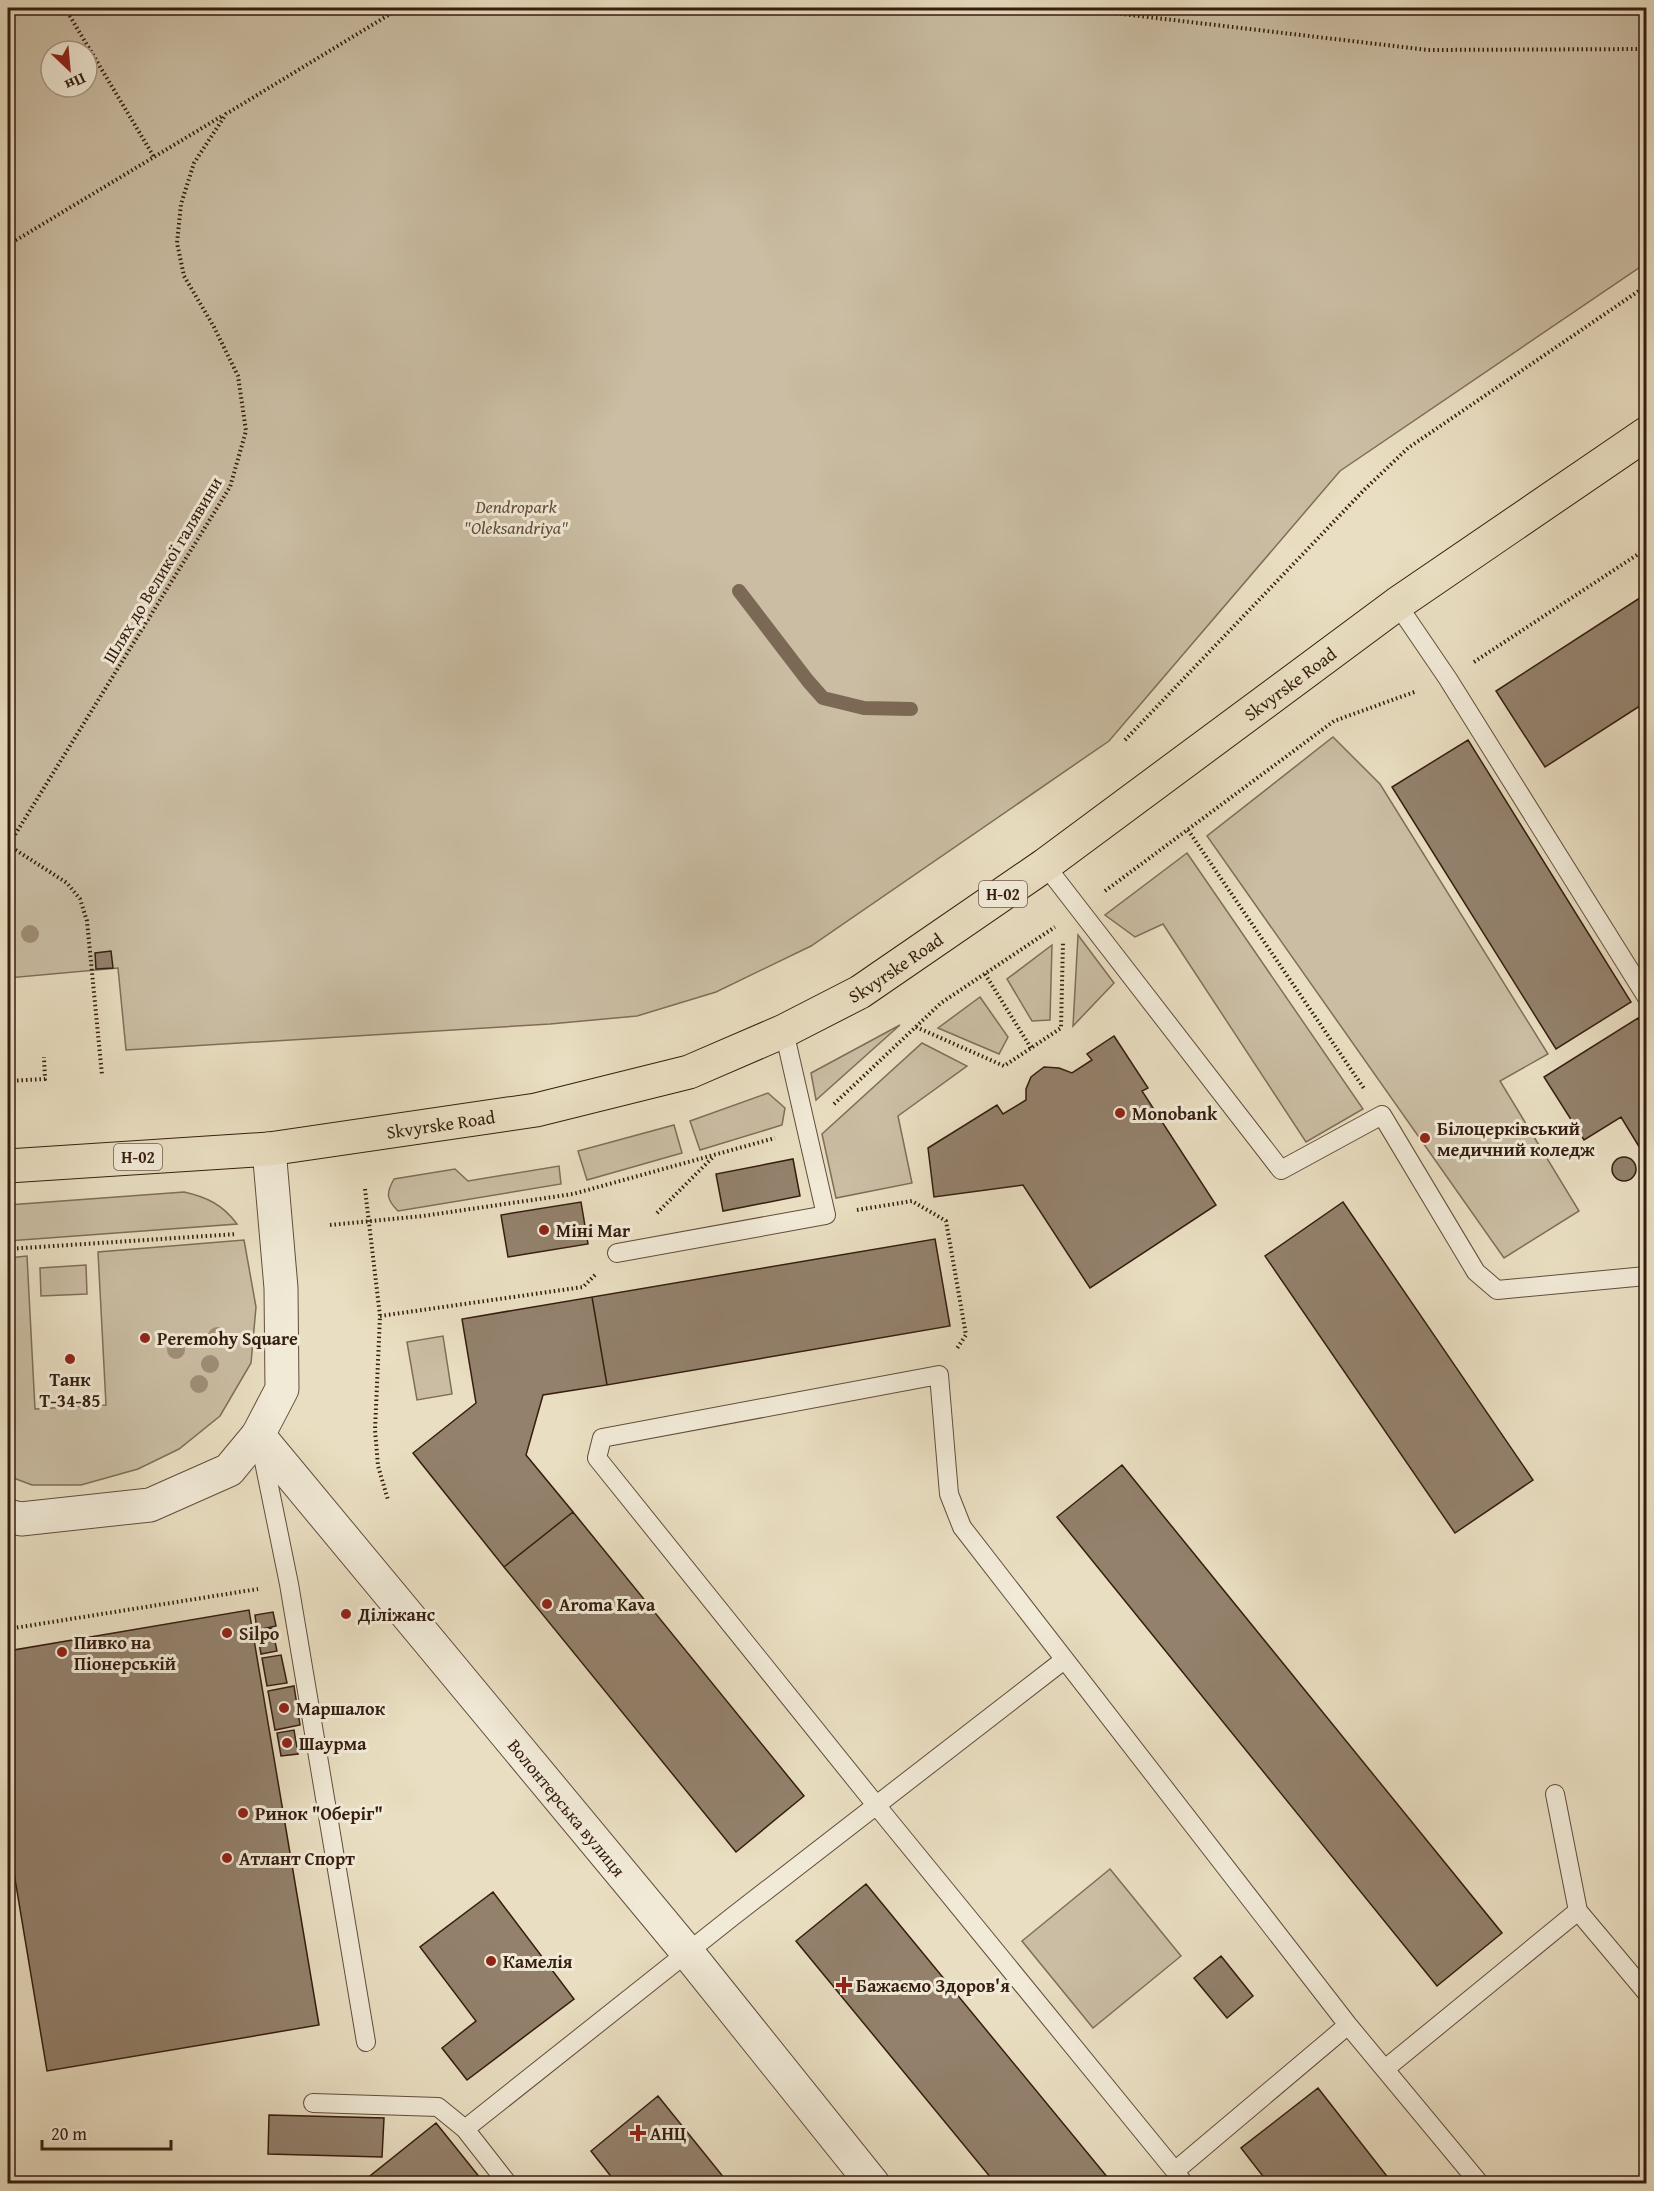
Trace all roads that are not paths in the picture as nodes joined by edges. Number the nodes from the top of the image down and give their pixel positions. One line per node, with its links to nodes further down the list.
1 (1647, 434): 2 (main road, Skvyrske Road / Н-02)
2 (1397, 604): 3 (main road, Skvyrske Road / Н-02); 4 (lane)
3 (1045, 865): 5 (main road, Skvyrske Road / Н-02); 9 (lane)
4 (1647, 996)
5 (784, 1031): 6 (main road, Skvyrske Road / Н-02); 8 (lane)
6 (269, 1149): 7 (main road, Skvyrske Road / Н-02); 10 (street)
7 (8, 1166)
8 (617, 1253)
9 (1647, 1276)
10 (258, 1435): 11 (street); 16 (street, Волонтерська вулиця); 19 (lane)
11 (8, 1516)
12 (1064, 1660): 14 (lane); 14 (lane); 18 (lane)
13 (1555, 1794): 15 (lane)
14 (876, 1805): 16 (lane); 23 (lane)
15 (1578, 1911): 17 (lane); 20 (lane)
16 (687, 1952): 22 (lane); 25 (street, Волонтерська вулиця)
17 (1647, 1992)
18 (1347, 2025): 20 (lane); 23 (lane)
19 (366, 2042)
20 (1385, 2068): 26 (lane)
21 (314, 2103): 22 (lane)
22 (465, 2129): 24 (lane)
23 (1179, 2177)
24 (508, 2184)
25 (873, 2184)
26 (1480, 2184)

